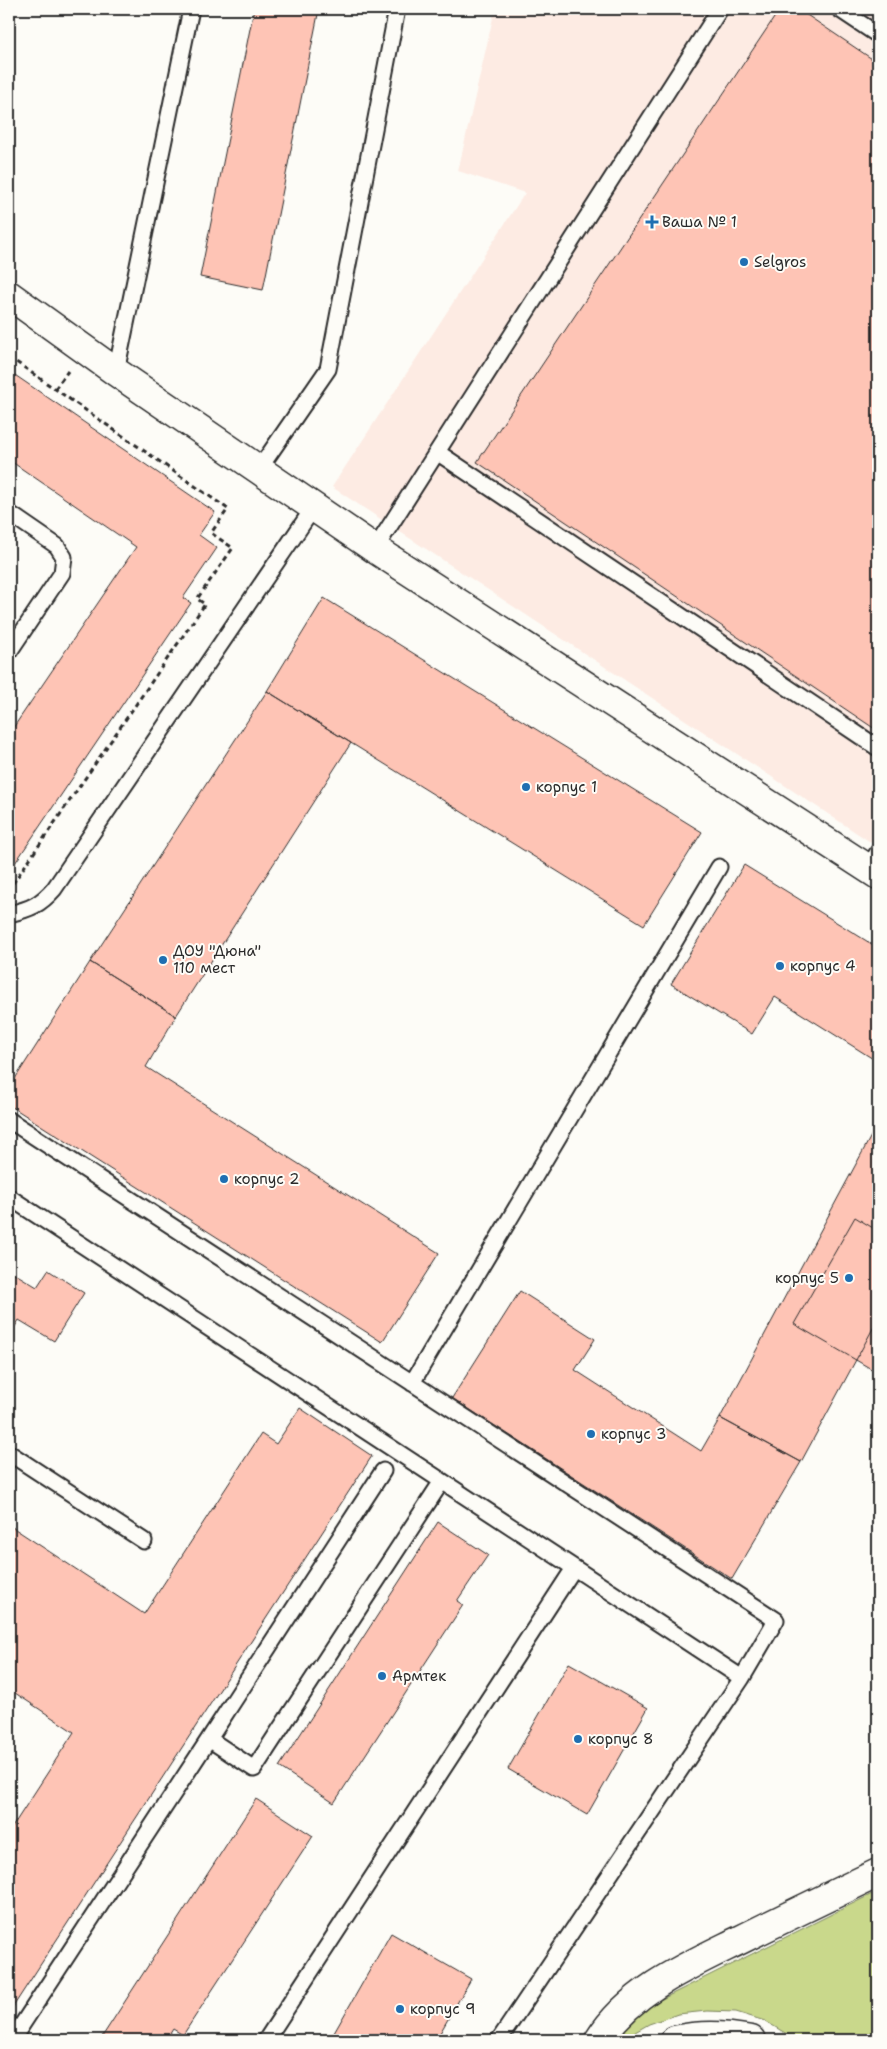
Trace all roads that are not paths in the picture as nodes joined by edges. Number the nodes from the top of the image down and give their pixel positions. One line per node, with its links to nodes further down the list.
1 (191, 9): 7 (lane)
2 (396, 9): 9 (lane)
3 (720, 9): 8 (lane)
4 (839, 9): 5 (lane)
5 (878, 35)
6 (9, 295): 7 (street)
7 (116, 372): 9 (street)
8 (437, 452): 12 (lane); 14 (lane)
9 (258, 468): 10 (street)
10 (314, 507): 12 (street); 17 (lane)
11 (9, 513): 13 (lane)
12 (375, 549): 15 (street)
13 (9, 652)
14 (878, 748)
15 (875, 865)
16 (719, 867): 20 (lane)
17 (9, 914)
18 (9, 1120): 20 (lane)
19 (9, 1197): 23 (lane)
20 (412, 1383): 26 (lane)
21 (9, 1453): 24 (lane)
22 (383, 1471): 27 (lane)
23 (442, 1481): 25 (lane); 27 (lane)
24 (144, 1541)
25 (574, 1568): 26 (lane); 30 (lane)
26 (742, 1678): 31 (lane)
27 (209, 1739): 29 (lane)
28 (878, 1873): 32 (street)
29 (12, 2040)
30 (266, 2040)
31 (499, 2040)
32 (598, 2040)
33 (675, 2040): 34 (street)
34 (751, 2040)

